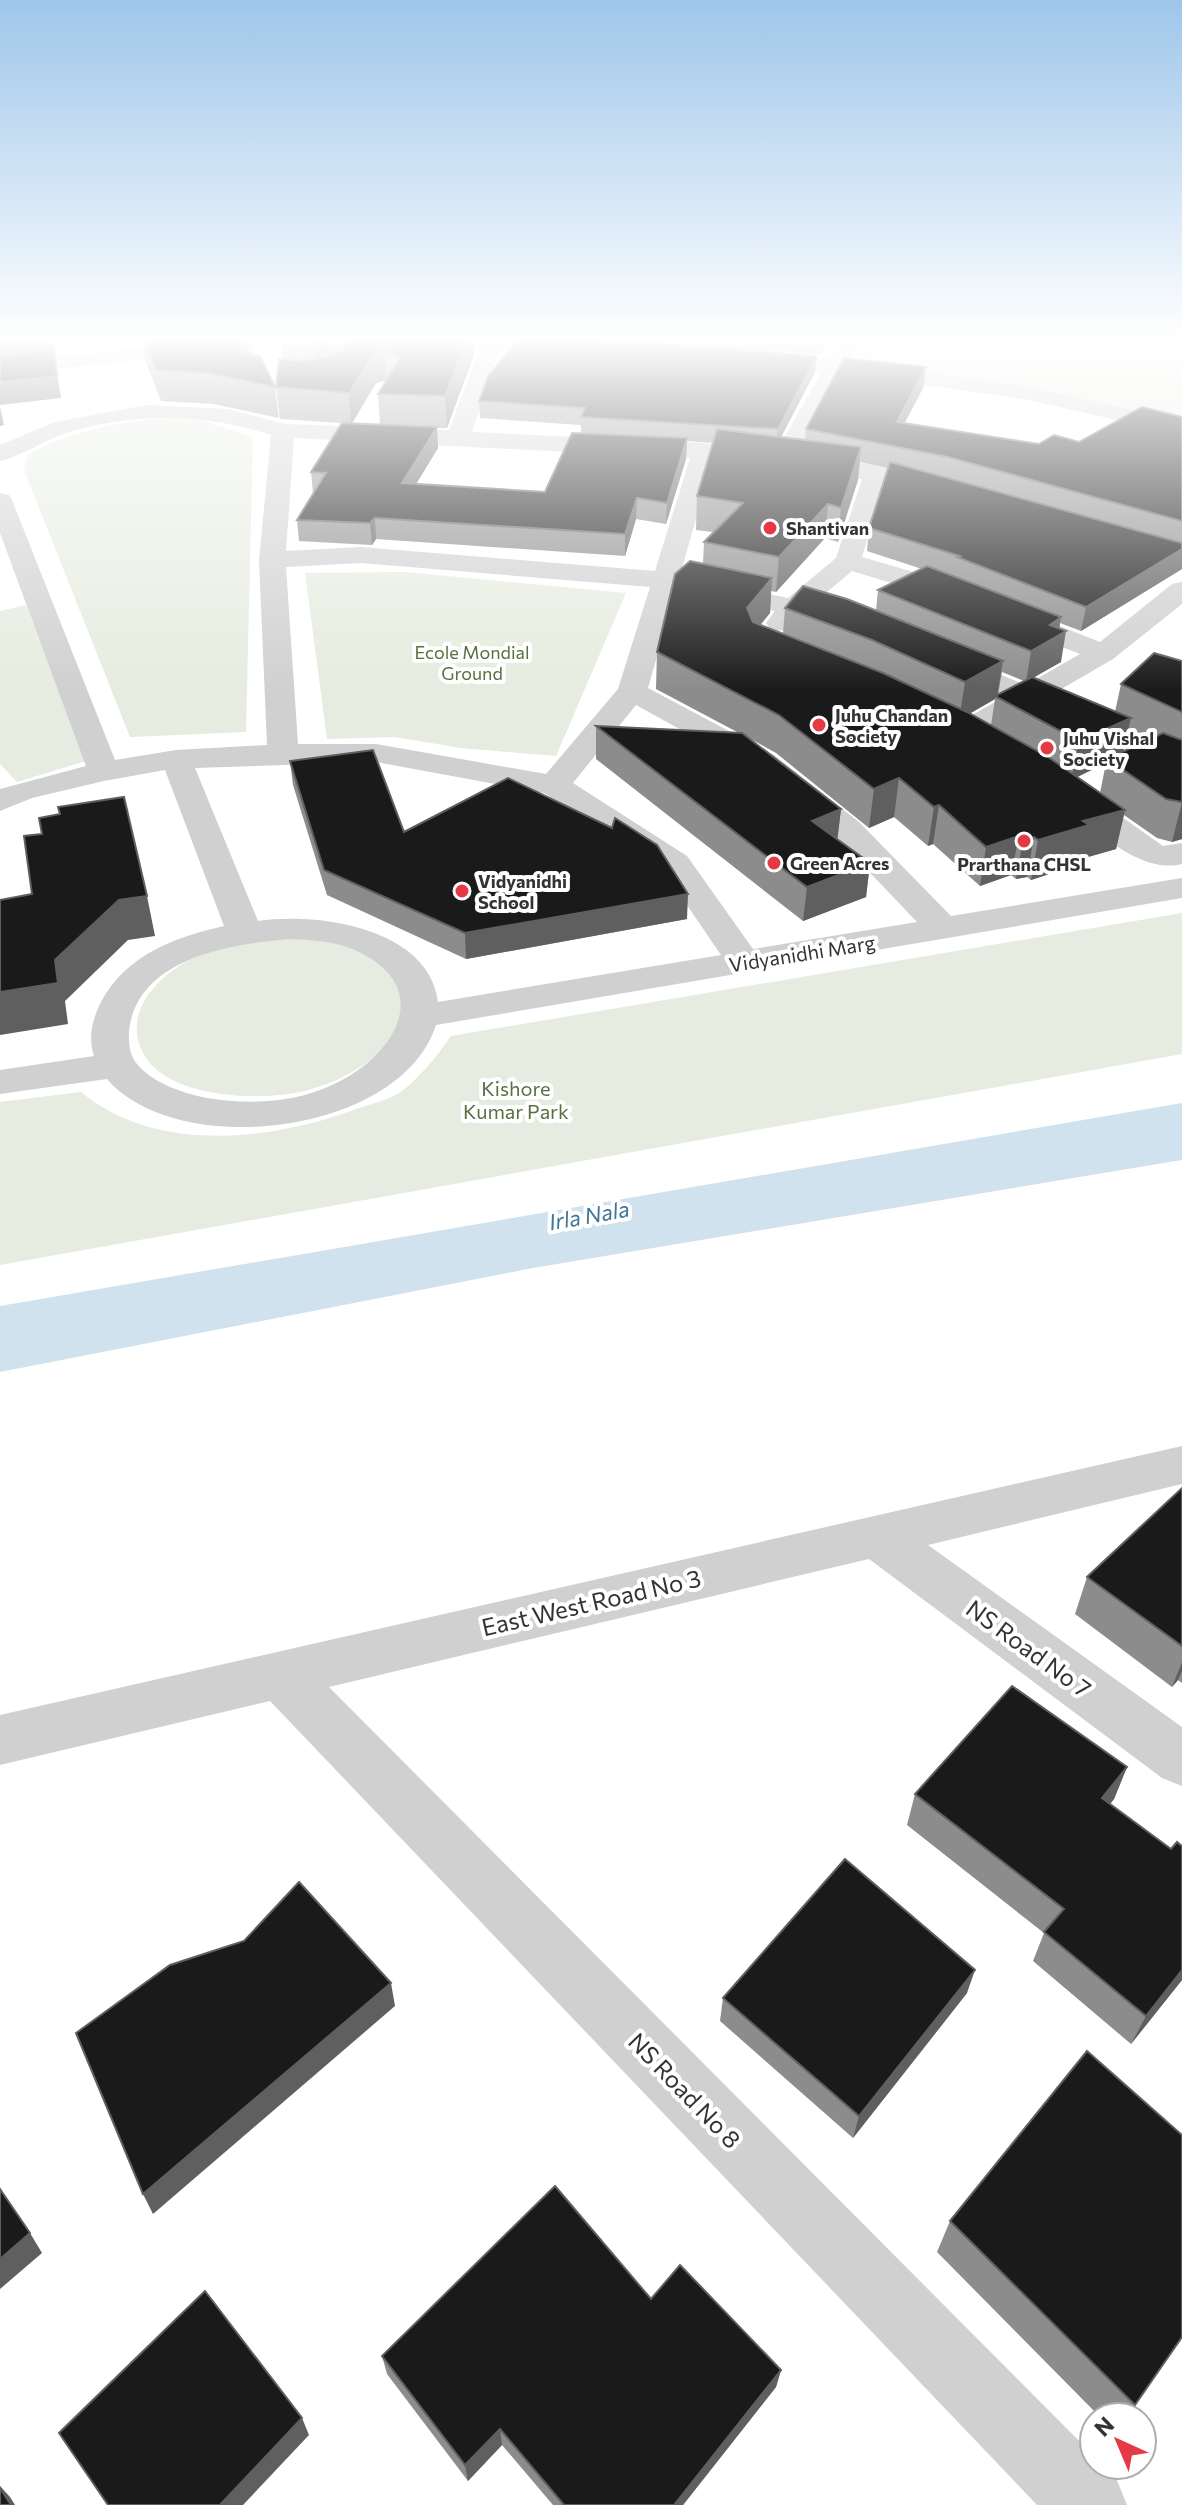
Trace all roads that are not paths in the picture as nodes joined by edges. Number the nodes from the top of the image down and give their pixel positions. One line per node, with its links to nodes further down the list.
1 (281, 458): 7 (street)
2 (702, 458): 9 (street)
3 (785, 458): 4 (street)
4 (876, 472): 5 (street); 8 (street)
5 (963, 493)
6 (0, 500): 10 (street)
7 (272, 560): 9 (street); 23 (street)
8 (848, 561): 13 (street); 18 (street)
9 (666, 580): 13 (street); 19 (street)
10 (31, 586): 12 (street); 25 (street)
11 (1182, 590): 14 (street)
12 (0, 592)
13 (793, 607): 15 (street); 16 (street)
14 (1169, 615): 18 (street)
15 (863, 628)
16 (761, 646)
17 (917, 650): 20 (street)
18 (1103, 653): 20 (street)
19 (632, 691): 26 (street); 30 (street)
20 (1030, 697): 21 (street); 22 (street)
21 (987, 749)
22 (1151, 752): 28 (street)
23 (283, 754): 24 (street); 26 (street)
24 (176, 759): 25 (street); 31 (street)
25 (104, 771): 27 (street)
26 (554, 785): 32 (street)
27 (0, 801)
28 (1182, 853)
29 (1182, 888): 30 (street, Vidyanidhi Marg)
30 (945, 930): 32 (street, Vidyanidhi Marg)
31 (244, 931): 33 (street); 34 (street)
32 (744, 962): 33 (street, Vidyanidhi Marg)
33 (422, 1016): 34 (street)
34 (117, 1065): 35 (street)
35 (0, 1082)
36 (1182, 1465): 37 (street, East West Road No 3)
37 (877, 1536): 38 (street, East West Road No 3); 40 (street, NS Road No 7)
38 (281, 1675): 39 (street, East West Road No 3); 41 (street, NS Road No 8)
39 (0, 1740)
40 (1182, 1760)
41 (1089, 2505)

